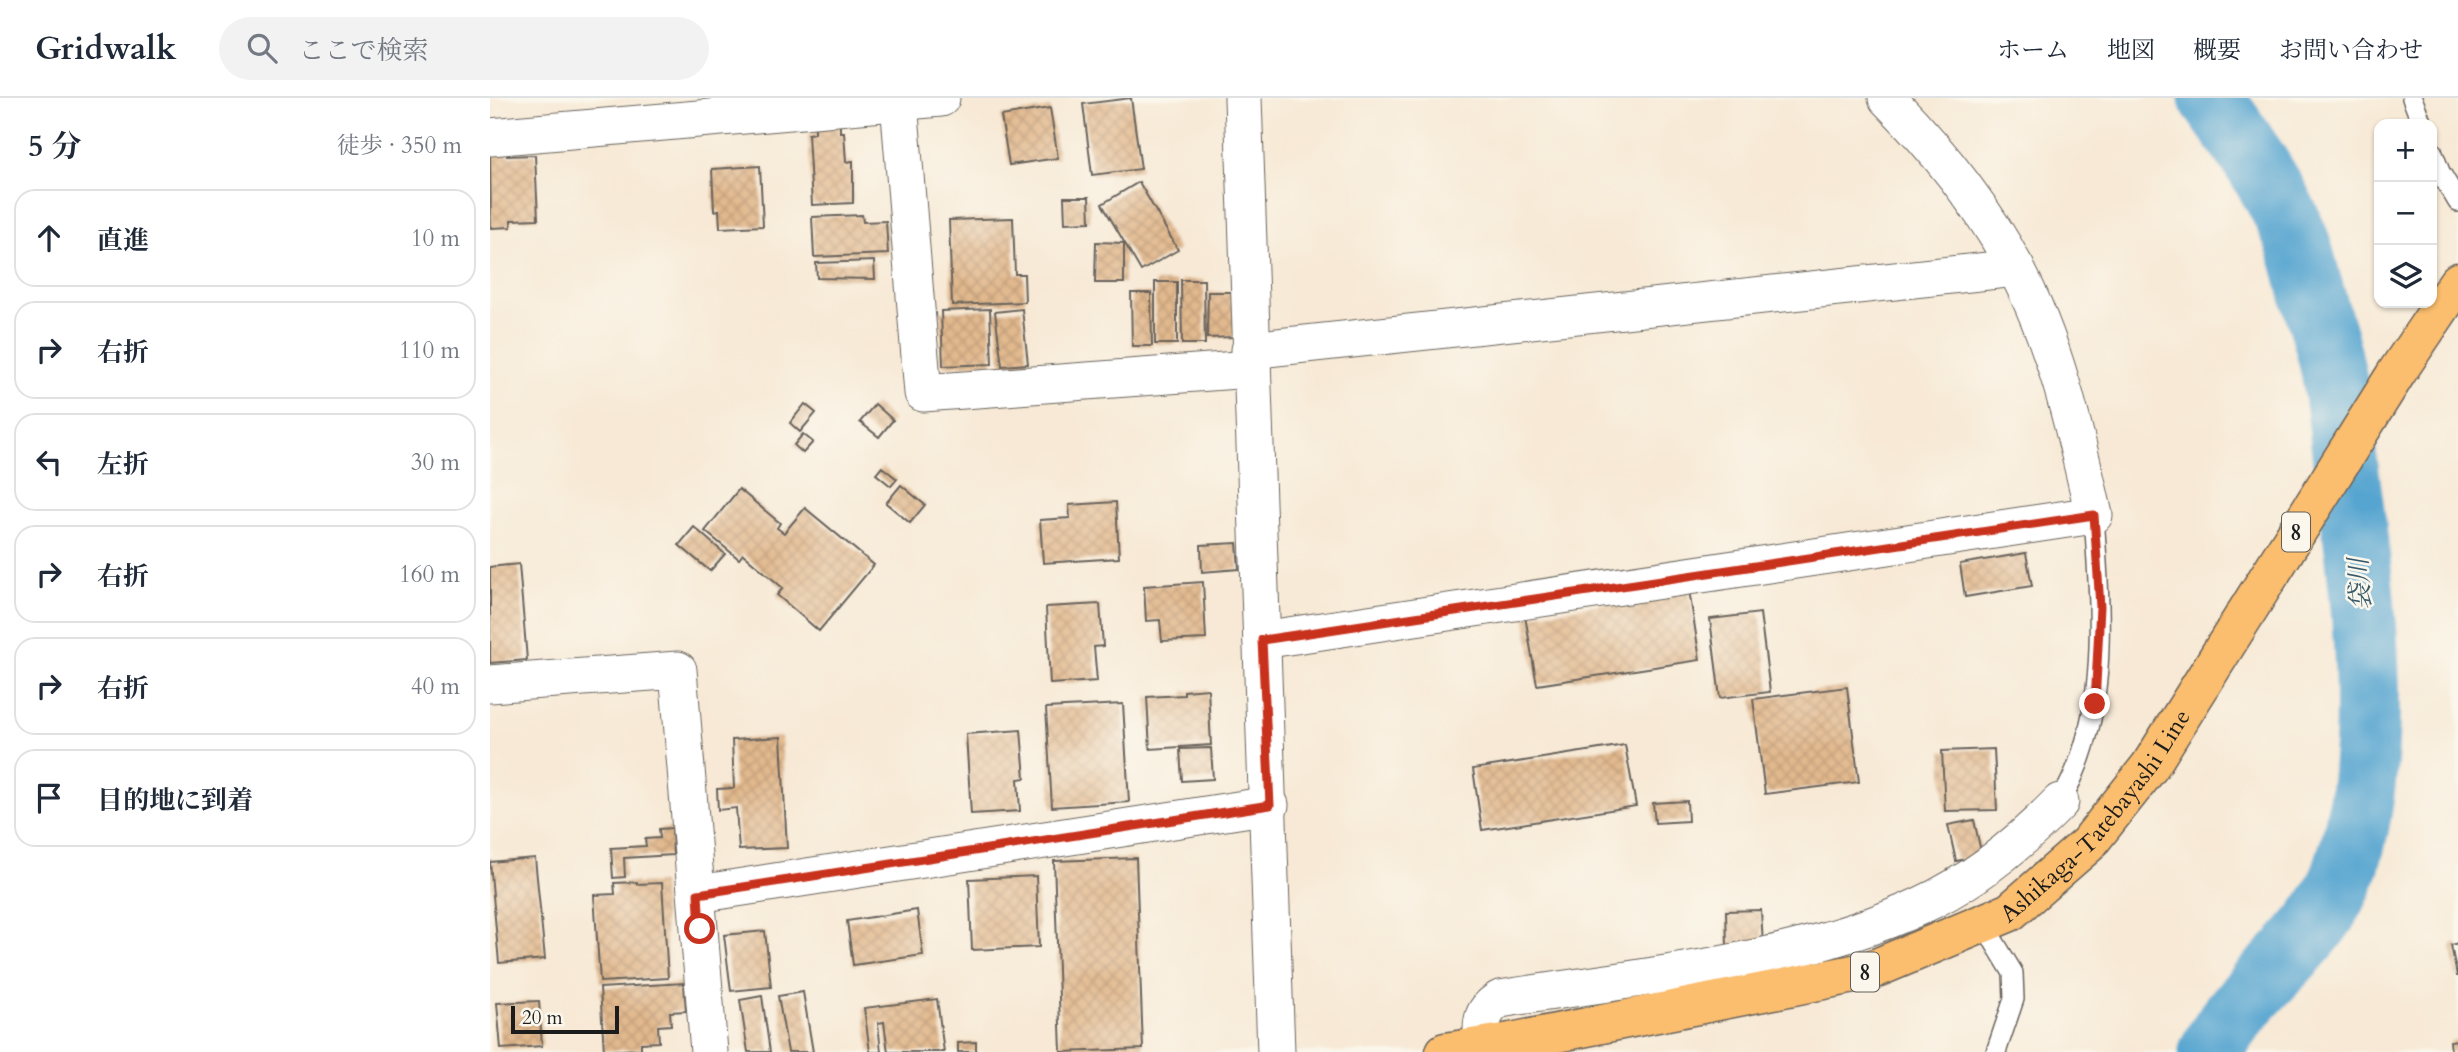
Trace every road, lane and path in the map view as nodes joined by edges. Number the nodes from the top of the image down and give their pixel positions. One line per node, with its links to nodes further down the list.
1 (941, 98): 5 (street)
2 (1243, 98): 13 (street)
3 (1887, 98): 11 (street)
4 (2412, 98): 7 (lane)
5 (899, 102): 6 (street); 13 (street)
6 (641, 111): 8 (street)
7 (2420, 119)
8 (490, 137)
9 (2437, 164): 10 (lane)
10 (2458, 202)
11 (2016, 268): 13 (street); 14 (street)
12 (2452, 291): 20 (main road, Ashikaga-Tatebayashi Line / 8)
13 (1250, 360): 15 (street)
14 (2094, 515): 15 (street); 17 (lane)
15 (1262, 640): 18 (street)
16 (490, 684): 19 (street)
17 (2060, 802): 21 (street)
18 (1270, 805): 19 (street); 23 (street)
19 (698, 894): 22 (street)
20 (1984, 925): 21 (main road, 8); 25 (lane)
21 (1483, 1046): 24 (main road, 8)
22 (709, 1052)
23 (1276, 1052)
24 (1445, 1052)
25 (1996, 1052)

